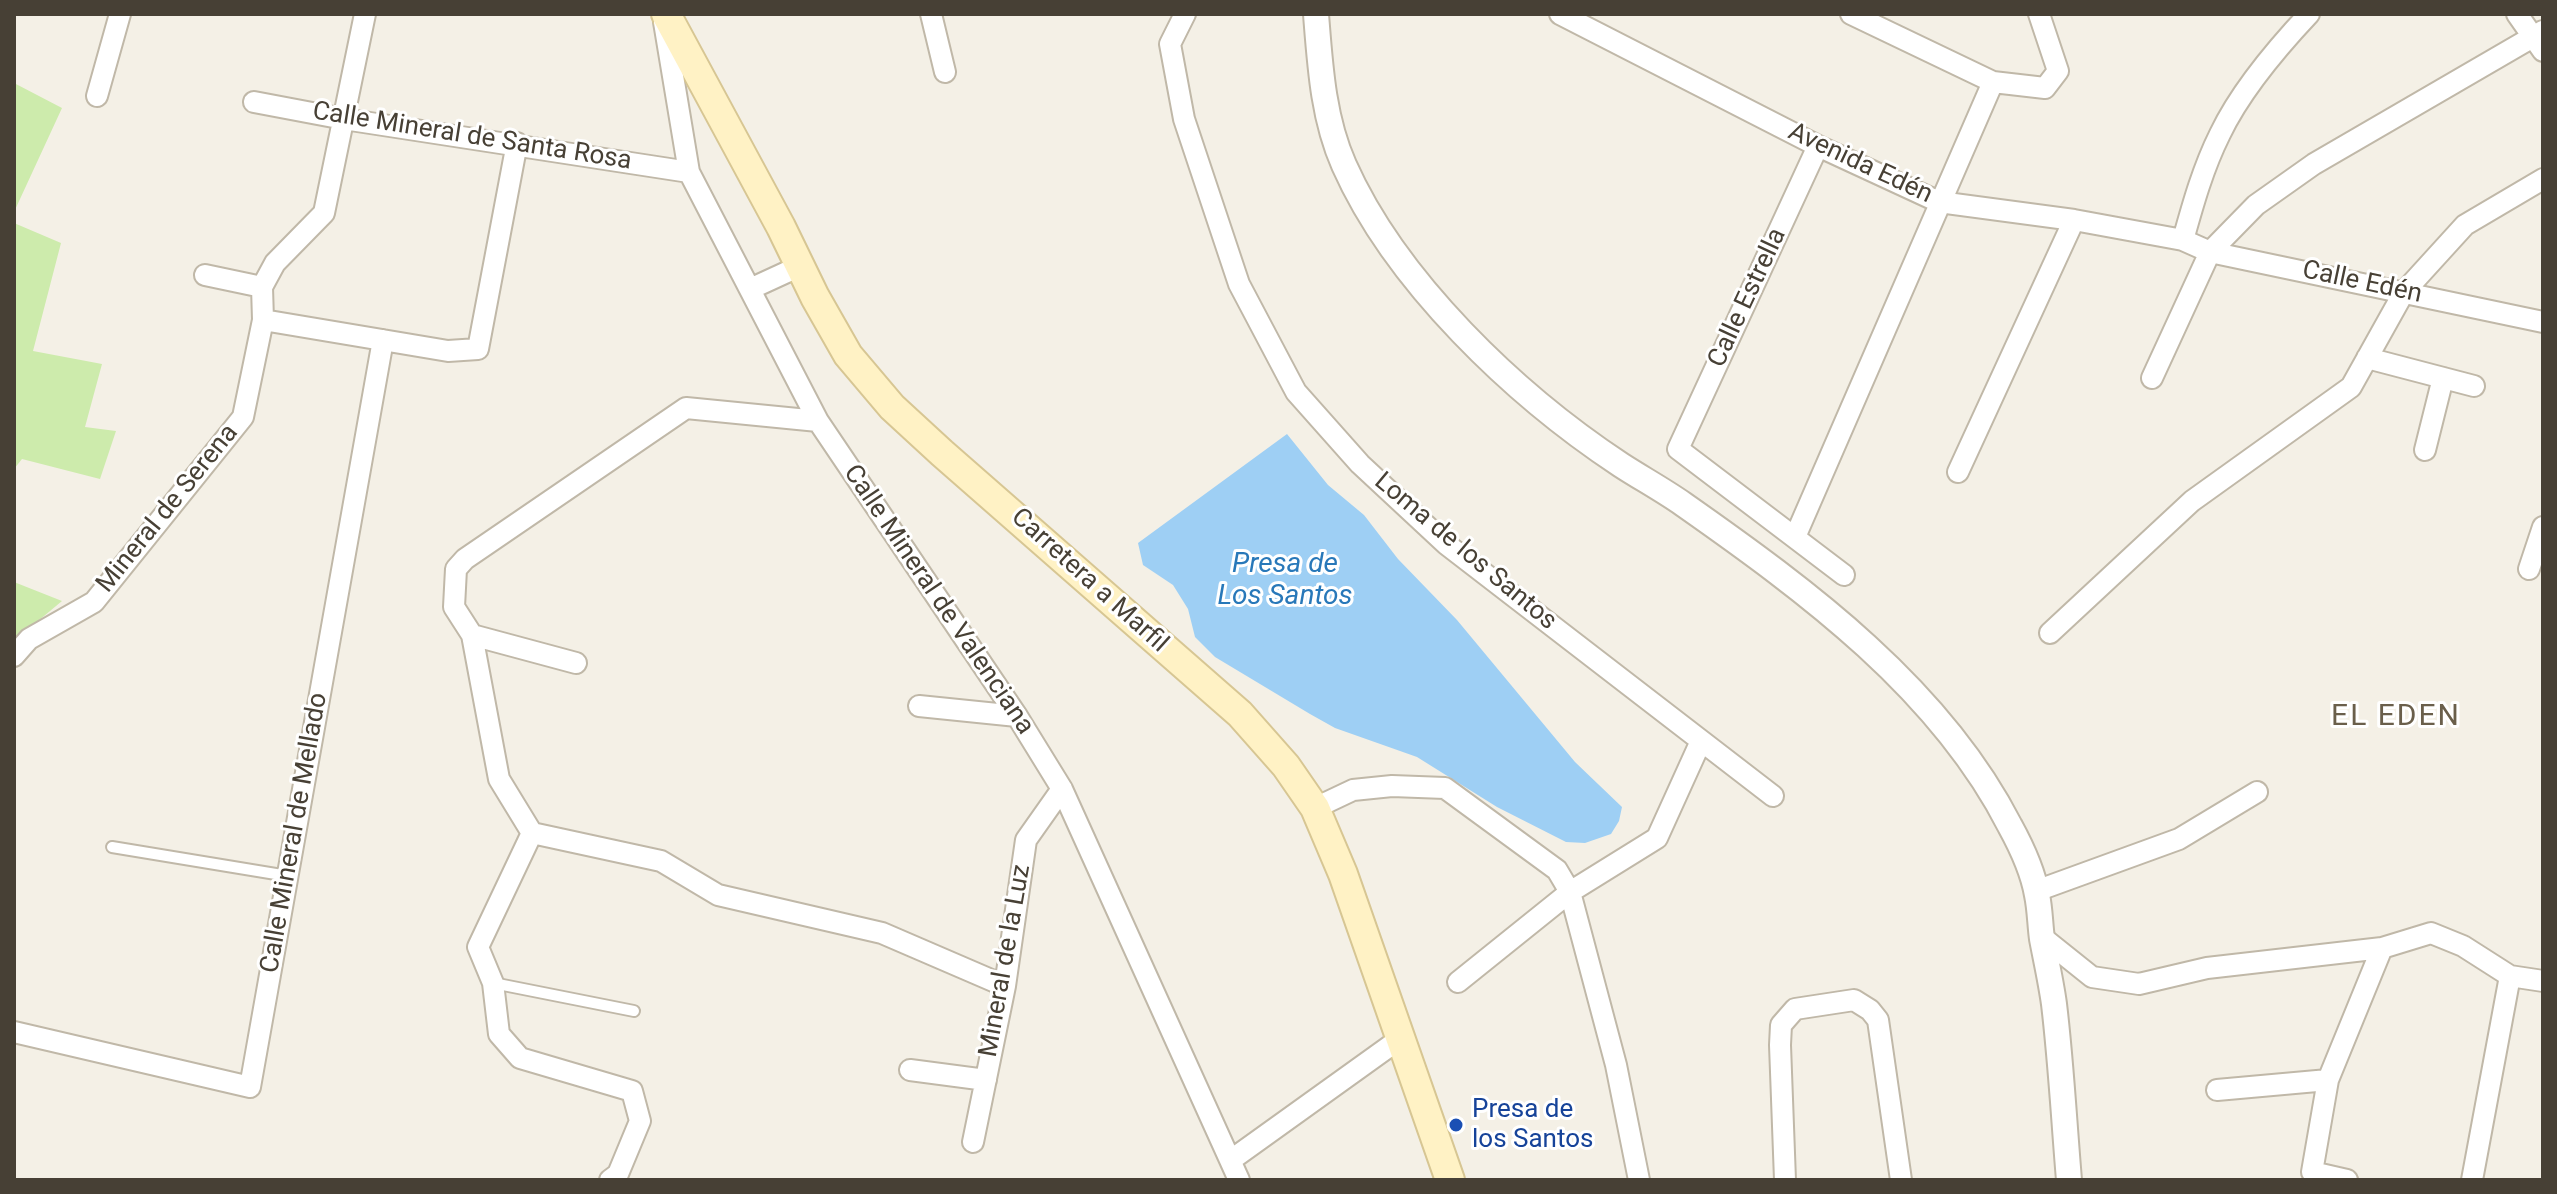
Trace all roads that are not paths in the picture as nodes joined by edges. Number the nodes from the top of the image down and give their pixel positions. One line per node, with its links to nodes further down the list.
1 (120, 14): 15 (street)
2 (365, 14): 17 (street)
3 (664, 14): 20 (street, Calle Mineral de Valenciana); 26 (main road, Carretera a Marfil)
4 (931, 14): 13 (street)
5 (1185, 14): 51 (street, Loma de los Santos)
6 (1316, 14): 59 (street)
7 (1560, 14): 19 (street, Avenida Edén)
8 (1851, 14): 14 (street)
9 (2039, 14): 14 (street)
10 (2309, 14): 24 (street)
11 (2517, 14): 12 (street)
12 (2540, 40): 25 (street)
13 (945, 72)
14 (1993, 82): 22 (street)
15 (97, 96)
16 (254, 102): 17 (street, Calle Mineral de Santa Rosa)
17 (344, 119): 18 (street, Calle Mineral de Santa Rosa); 28 (street)
18 (517, 143): 20 (street, Calle Mineral de Santa Rosa); 33 (street)
19 (1818, 146): 22 (street, Avenida Edén); 42 (street, Calle Estrella)
20 (689, 172): 29 (street, Calle Mineral de Valenciana)
21 (2543, 179): 30 (street)
22 (1939, 202): 23 (street, Avenida Edén); 42 (street)
23 (2074, 220): 24 (street, Avenida Edén); 40 (street)
24 (2183, 240): 25 (street, Calle Edén)
25 (2210, 252): 30 (street, Calle Edén); 35 (street)
26 (800, 266): 29 (street); 55 (main road, Carretera a Marfil)
27 (205, 275): 28 (street)
28 (262, 287): 31 (street, Mineral de Serena)
29 (750, 289): 38 (street, Calle Mineral de Valenciana)
30 (2404, 292): 32 (street, Calle Edén); 34 (street)
31 (263, 320): 33 (street); 47 (street, Mineral de Serena)
32 (2543, 322)
33 (383, 340): 58 (street, Calle Mineral de Mellado)
34 (2367, 358): 36 (street); 45 (street)
35 (2152, 378)
36 (2443, 378): 37 (street); 39 (street)
37 (2474, 386)
38 (818, 421): 46 (street); 50 (street, Calle Mineral de Valenciana)
39 (2425, 450)
40 (1958, 472)
41 (2543, 527): 43 (street)
42 (1795, 537): 44 (street)
43 (2529, 569)
44 (1844, 575)
45 (2050, 633)
46 (472, 635): 48 (street); 56 (street)
47 (14, 656)
48 (576, 663)
49 (919, 706): 50 (street)
50 (1017, 716): 52 (street, Calle Mineral de Valenciana)
51 (1701, 741): 54 (street, Loma de los Santos); 60 (street)
52 (1062, 789): 67 (street, Mineral de la Luz); 76 (street, Calle Mineral de Valenciana)
53 (2257, 792): 59 (street)
54 (1773, 796)
55 (1315, 808): 60 (street); 70 (main road, Carretera a Marfil)
56 (532, 833): 66 (street); 67 (street)
57 (112, 847): 58 (lane)
58 (288, 876): 69 (street, Calle Mineral de Mellado)
59 (2036, 891): 61 (street)
60 (1570, 892): 65 (street); 80 (street)
61 (2042, 937): 62 (street); 83 (street)
62 (2382, 948): 63 (street); 73 (street)
63 (2510, 976): 64 (street); 85 (street)
64 (2543, 981)
65 (1458, 982)
66 (493, 983): 68 (lane); 77 (street)
67 (1005, 986): 72 (street, Mineral de la Luz)
68 (634, 1011)
69 (14, 1032)
70 (1401, 1038): 76 (street); 79 (main road, Carretera a Marfil)
71 (910, 1070): 72 (street)
72 (986, 1080): 75 (street, Mineral de la Luz)
73 (2328, 1080): 74 (street); 84 (street)
74 (2217, 1090)
75 (973, 1142)
76 (1231, 1160): 78 (street, Calle Mineral de Valenciana)
77 (610, 1180)
78 (1239, 1180)
79 (1450, 1180)
80 (1639, 1180)
81 (1785, 1180): 82 (street)
82 (1901, 1180)
83 (2069, 1180)
84 (2347, 1180)
85 (2472, 1180)

